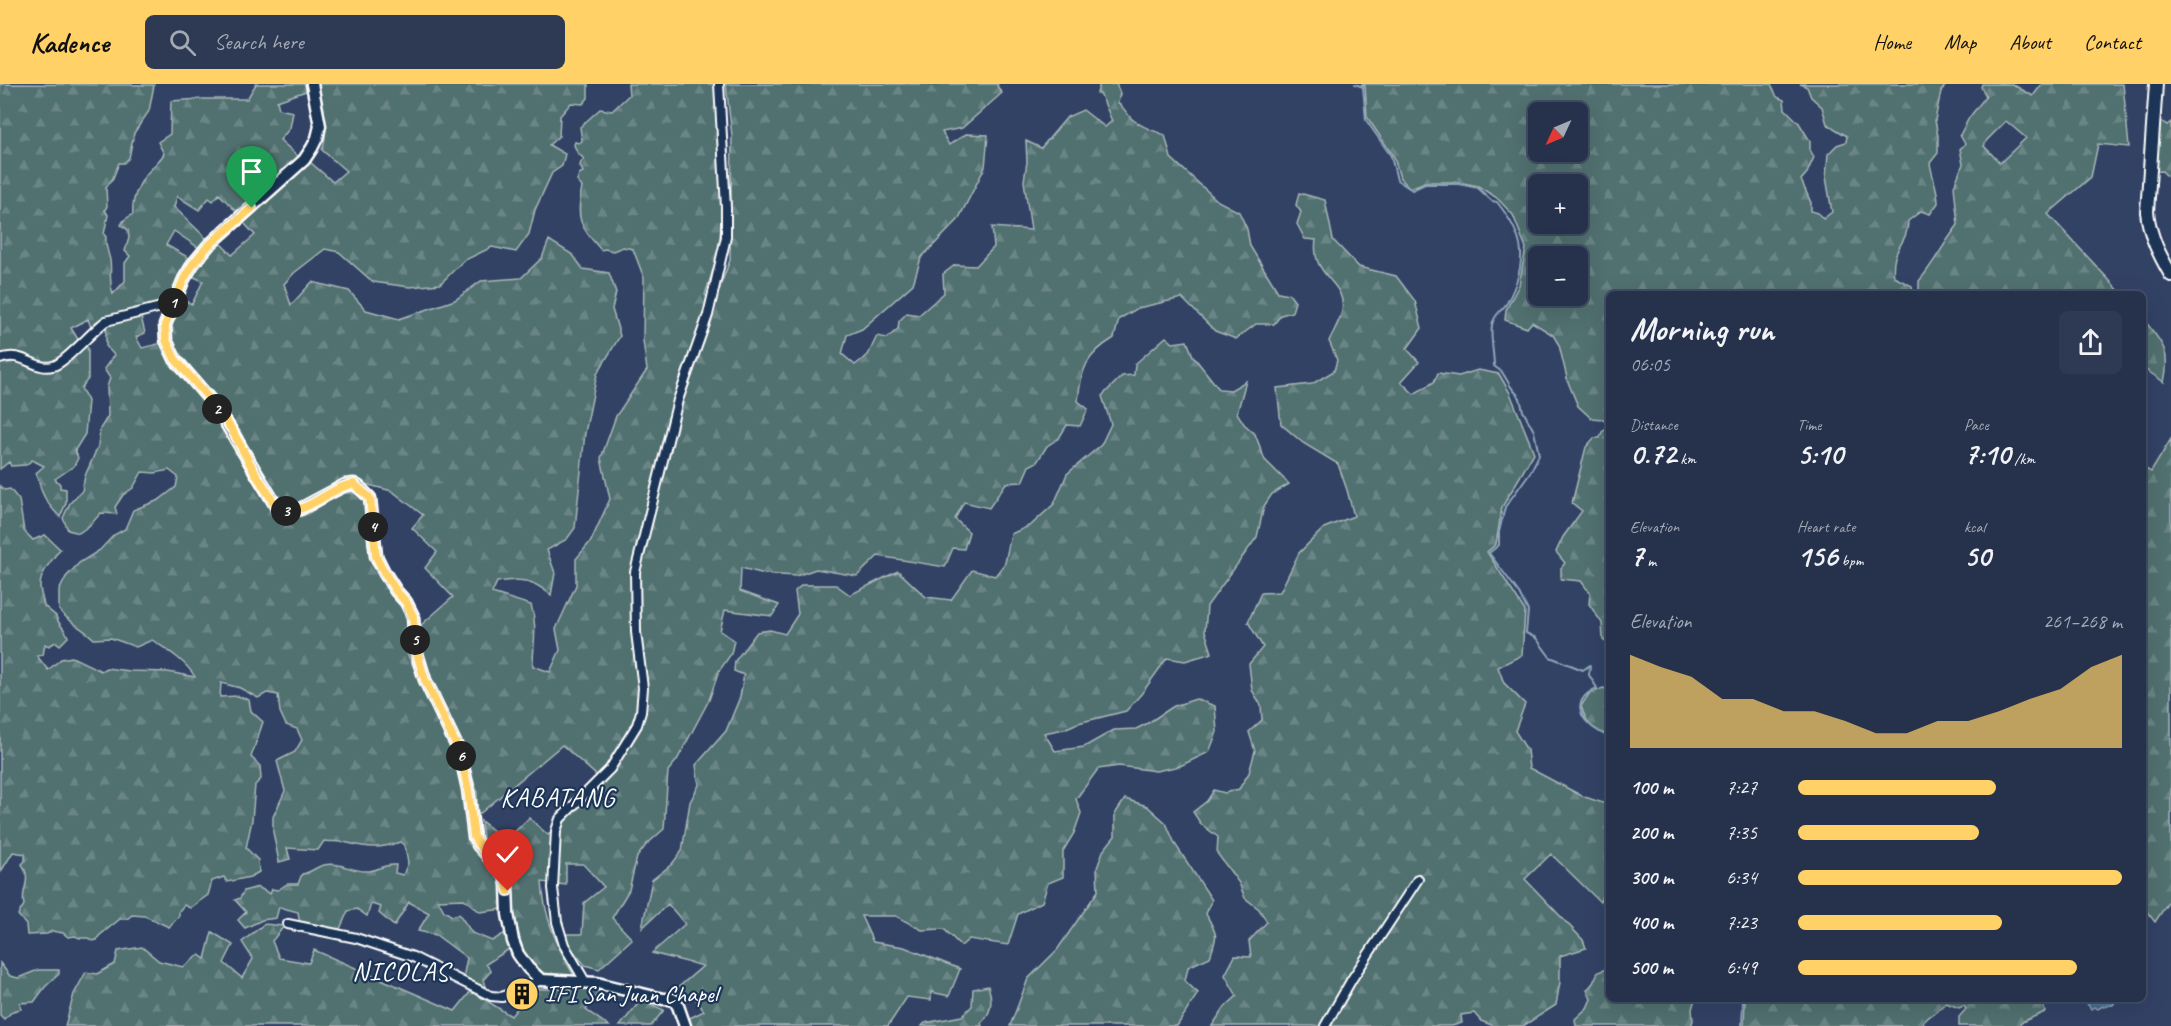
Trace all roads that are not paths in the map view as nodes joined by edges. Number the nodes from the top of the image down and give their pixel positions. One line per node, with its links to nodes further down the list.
1 (312, 84): 5 (street)
2 (719, 84): 10 (street)
3 (2156, 84): 4 (main road)
4 (2171, 275)
5 (173, 304): 6 (street); 9 (street)
6 (0, 359)
7 (1418, 879): 12 (street)
8 (288, 924): 9 (street)
9 (541, 980): 10 (street)
10 (586, 983): 11 (street)
11 (685, 1026)
12 (1325, 1026)

